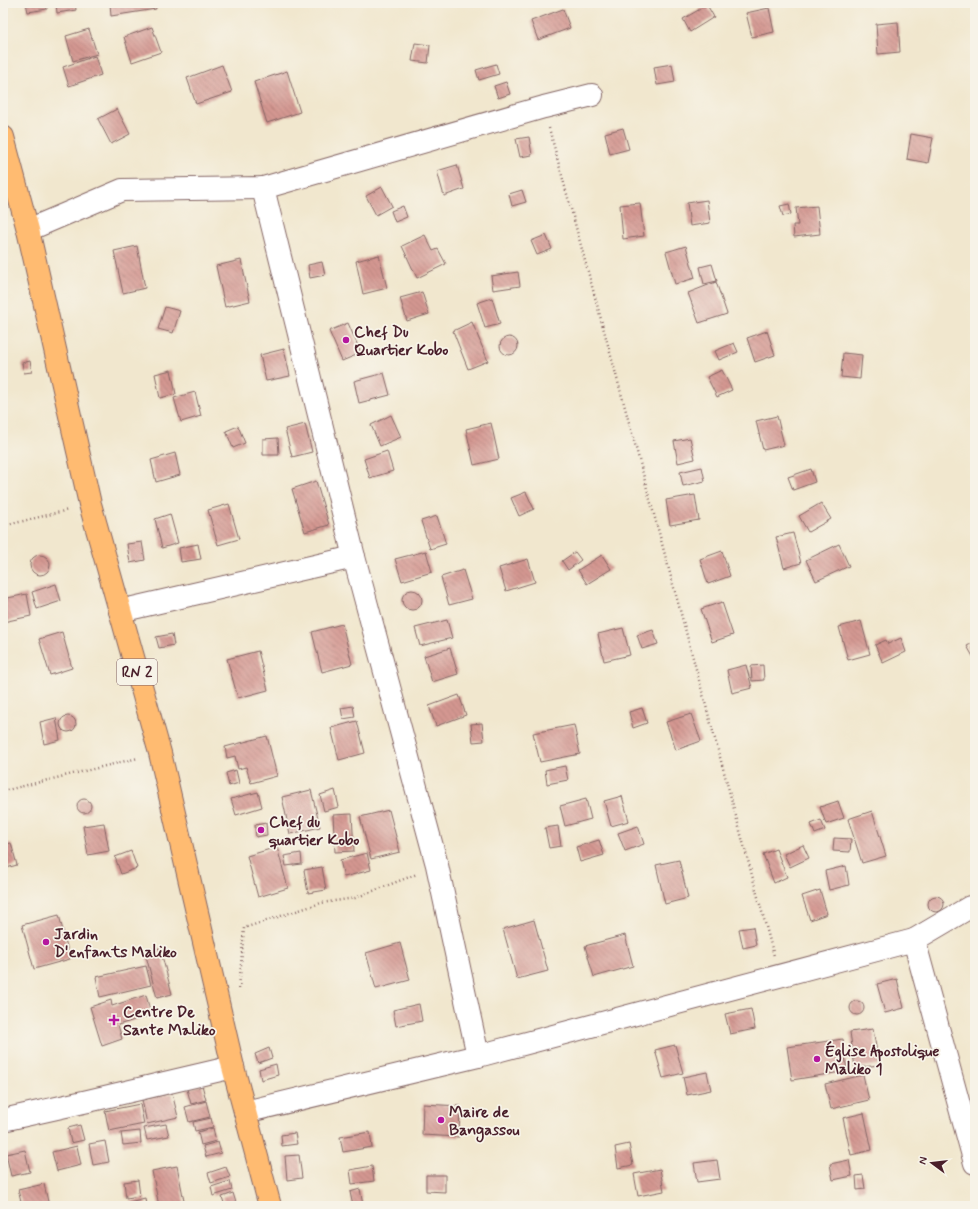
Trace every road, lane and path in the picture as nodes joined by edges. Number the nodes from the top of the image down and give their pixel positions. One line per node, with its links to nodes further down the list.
1 (592, 94): 2 (street)
2 (544, 107): 4 (street); 15 (path)
3 (3, 137): 5 (main road, RN 2)
4 (264, 188): 5 (street); 8 (street)
5 (28, 230): 6 (main road, RN 2)
6 (90, 504): 7 (path); 9 (main road, RN 2)
7 (3, 526)
8 (354, 556): 9 (street); 12 (street)
9 (120, 611): 10 (main road, RN 2)
10 (160, 753): 11 (path); 18 (main road, RN 2)
11 (3, 791)
12 (438, 865): 16 (path); 17 (street)
13 (975, 907): 14 (street)
14 (914, 940): 15 (street); 21 (street)
15 (779, 975): 17 (street)
16 (239, 990)
17 (478, 1056): 19 (street)
18 (233, 1067): 19 (main road, RN 2); 20 (street)
19 (245, 1112): 22 (main road, RN 2)
20 (3, 1120)
21 (975, 1162)
22 (270, 1206)

